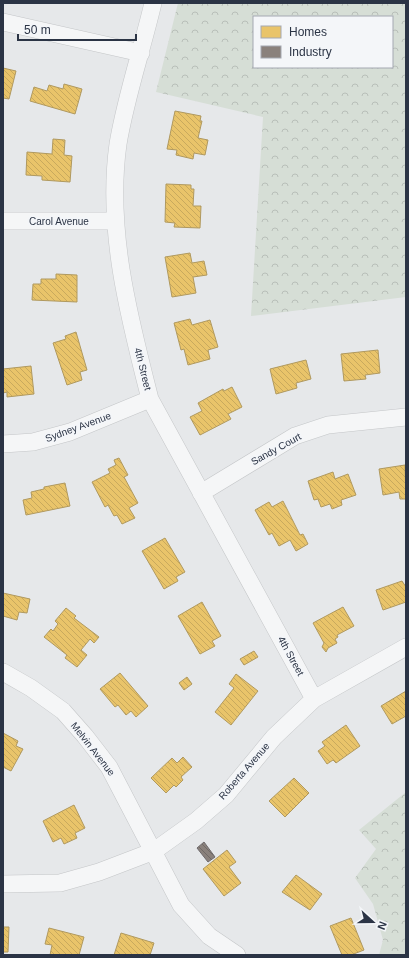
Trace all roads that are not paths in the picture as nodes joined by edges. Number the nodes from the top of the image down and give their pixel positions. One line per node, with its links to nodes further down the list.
1 (153, 3): 3 (street, 4th Street)
2 (3, 22): 3 (street)
3 (141, 53): 5 (street, 4th Street)
4 (3, 221): 5 (street, Carol Avenue)
5 (114, 221): 6 (street, 4th Street)
6 (150, 399): 8 (street, Sydney Avenue); 9 (street, 4th Street)
7 (406, 418): 9 (street, Sandy Court)
8 (3, 444)
9 (201, 493): 12 (street, 4th Street)
10 (406, 647): 12 (street, Roberta Avenue)
11 (3, 672): 13 (street, Melvin Avenue)
12 (314, 698): 13 (street, Roberta Avenue)
13 (154, 851): 14 (street, Roberta Avenue); 15 (street, Melvin Avenue)
14 (3, 884)
15 (237, 955)

